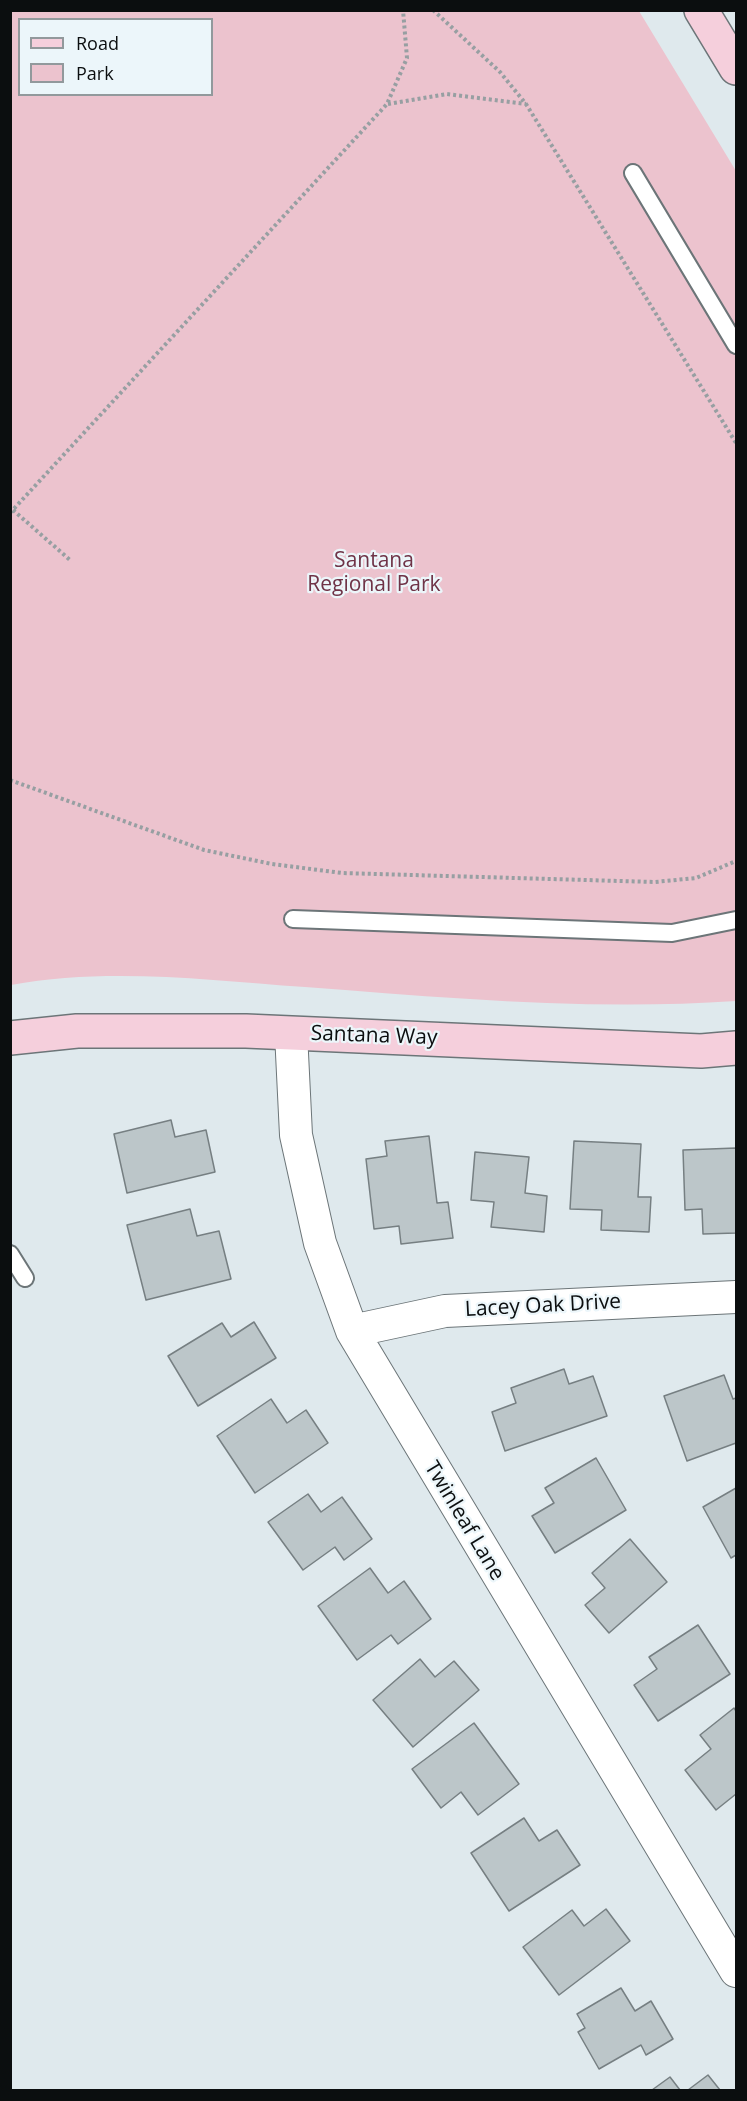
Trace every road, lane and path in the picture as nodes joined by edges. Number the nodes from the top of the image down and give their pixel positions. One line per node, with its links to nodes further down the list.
1 (403, 10): 5 (path)
2 (433, 10): 6 (path)
3 (701, 10): 4 (street)
4 (736, 68)
5 (387, 104): 6 (path); 10 (path)
6 (526, 104): 9 (path)
7 (633, 173): 8 (lane)
8 (736, 345)
9 (736, 443)
10 (12, 512): 11 (path)
11 (70, 560)
12 (10, 780): 13 (path)
13 (736, 861)
14 (293, 919): 15 (lane)
15 (736, 920)
16 (291, 1033): 17 (street, Santana Way); 18 (street, Santana Way); 22 (street, Twinleaf Lane)
17 (10, 1038)
18 (736, 1048)
19 (10, 1254): 20 (lane)
20 (25, 1278)
21 (736, 1297): 22 (street, Lacey Oak Drive)
22 (352, 1331): 23 (street, Twinleaf Lane)
23 (736, 1971)

